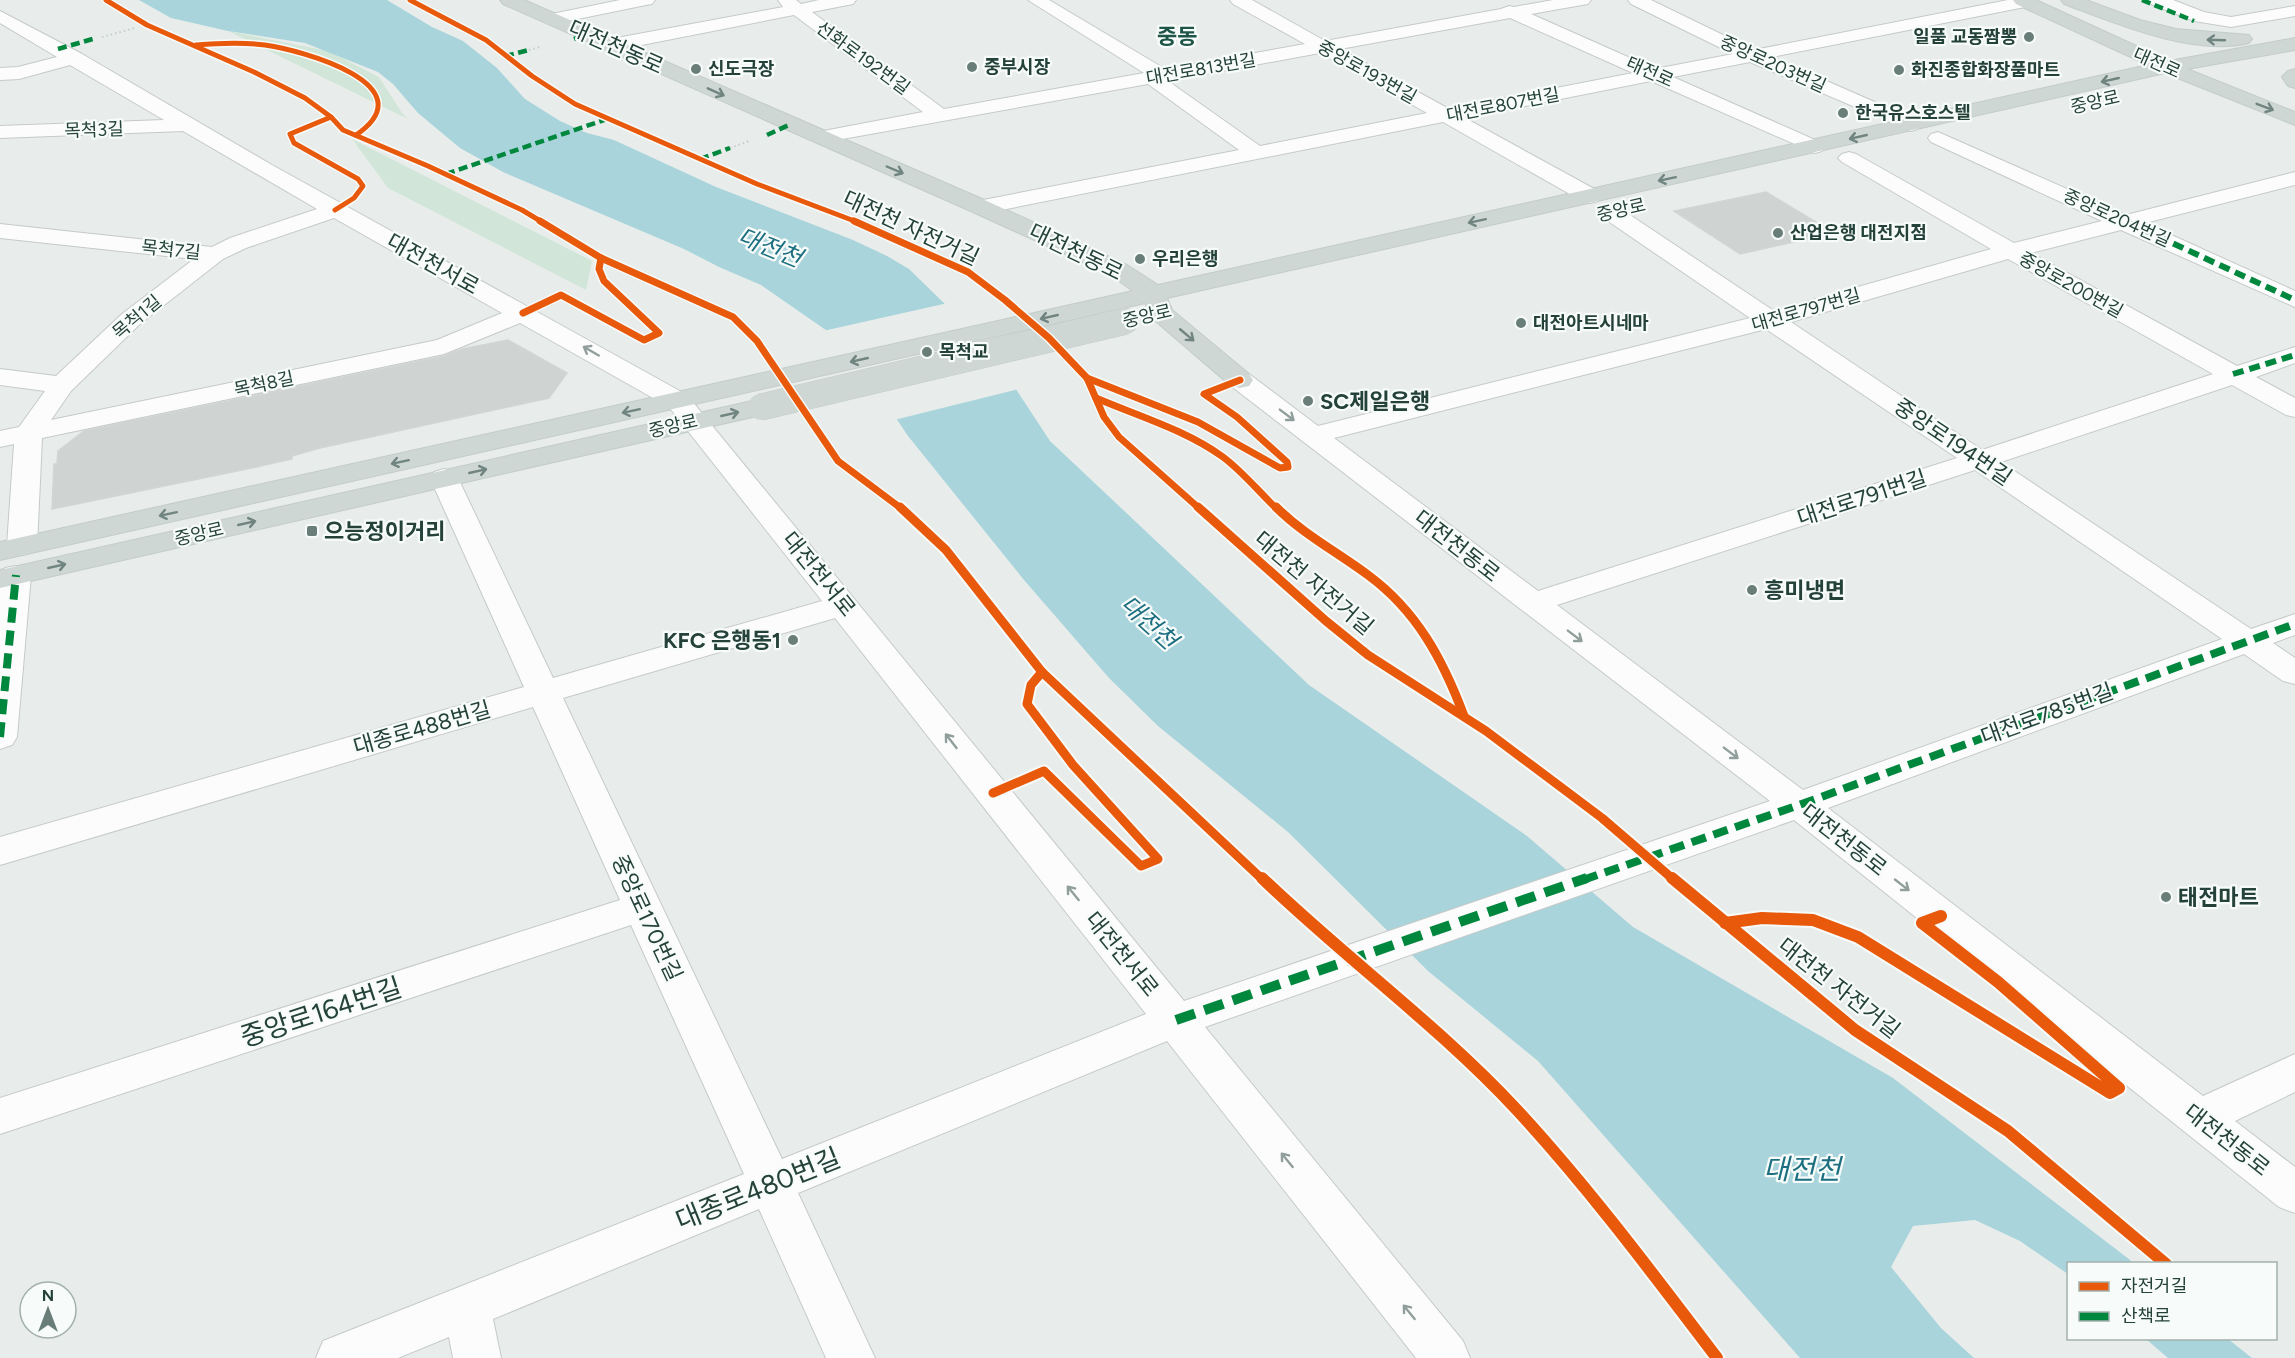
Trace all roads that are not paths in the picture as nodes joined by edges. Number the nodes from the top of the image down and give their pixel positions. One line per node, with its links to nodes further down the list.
1 (509, 0): 17 (main road, 대전천동로)
2 (646, 0): 12 (street, 대전천동로)
3 (847, 0): 13 (street)
4 (1037, 0): 31 (street)
5 (1239, 0): 21 (street, 중앙로193번길)
6 (1483, 0): 15 (street, 태전로)
7 (1582, 0): 15 (street, 대전로813번길)
8 (1636, 0): 22 (street, 중앙로203번길)
9 (2070, 0): 18 (main road, one-way to 9); 24 (main road, 대전로)
10 (2157, 0): 14 (street)
11 (2023, 1): 22 (street, 대전로807번길); 26 (main road, 대전로)
12 (620, 2): 17 (street, 대전천동로)
13 (791, 5): 20 (street); 37 (street, 선화로192번길)
14 (2295, 11)
15 (1512, 13): 21 (street, 대전로813번길); 29 (street, 태전로)
16 (3, 19): 23 (street, 대전천서로)
17 (553, 19): 20 (main road, 대전천동로)
18 (2295, 30)
19 (2295, 44): 24 (main road, 중앙로)
20 (611, 45): 43 (main road, 대전천동로, one-way to 43)
21 (1323, 47): 31 (street, 대전로813번길); 38 (street, 중앙로193번길)
22 (1753, 56): 29 (street, 대전로807번길); 41 (street, 중앙로203번길)
23 (75, 58): 28 (street); 40 (street, 대전천서로)
24 (2206, 60): 26 (main road, 중앙로); 27 (main road, 대전로)
25 (2295, 65): 27 (main road, 중앙로)
26 (2167, 68): 32 (main road, 대전로); 41 (main road, 중앙로, one-way to 41)
27 (2232, 72): 32 (main road, 중앙로)
28 (9, 73): 35 (street)
29 (1656, 75): 38 (street, 대전로807번길); 45 (street, 태전로)
30 (2295, 75): 33 (main road)
31 (1158, 76): 37 (street, 대전로813번길); 46 (street)
32 (2195, 80): 39 (main road, 대전로, one-way to 39); 44 (main road, 중앙로)
33 (2295, 82)
34 (2274, 90): 36 (main road)
35 (0, 91)
36 (2295, 98)
37 (941, 116): 43 (street, 대전로813번길)
38 (1447, 116): 46 (street, 대전로807번길); 49 (street, 중앙로193번길)
39 (2295, 119)
40 (188, 125): 42 (street, 목척3길); 51 (street, 대전천서로)
41 (1911, 125): 45 (main road, 중앙로, one-way to 45)
42 (0, 132)
43 (820, 137): 50 (main road, 대전천동로, one-way to 50)
44 (1938, 138): 47 (main road, 중앙로); 52 (street, 중앙로204번길)
45 (1815, 147): 49 (main road, 중앙로, one-way to 49)
46 (1256, 153): 50 (street, 대전로807번길)
47 (1849, 158): 49 (main road, 중앙로); 54 (street, 중앙로200번길)
48 (2295, 178): 52 (street, 대전로797번길)
49 (1600, 204): 57 (main road, 중앙로); 59 (street, 중앙로194번길)
50 (981, 207): 57 (main road, 대전천동로)
51 (334, 210): 55 (street, 목척7길); 58 (street, 대전천서로)
52 (2127, 222): 54 (street, 대전로797번길); 56 (street, 중앙로204번길)
53 (0, 231): 55 (street, 목척7길)
54 (2011, 251): 59 (street, 대전로797번길); 61 (street, 중앙로200번길)
55 (215, 254): 64 (street, 목척1길)
56 (2295, 300)
57 (1157, 303): 63 (main road, 대전천동로, one-way to 63); 66 (main road, 중앙로, one-way to 66); 66 (main road, 중앙로, one-way to 57, bridge)
58 (523, 313): 66 (street, 대전천서로, one-way to 58); 67 (street, 목척8길)
59 (1771, 320): 68 (street, 대전로797번길); 70 (street, 중앙로194번길)
60 (2295, 355): 61 (street, 대전로791번길)
61 (2233, 374): 65 (street, 중앙로200번길); 70 (street, 대전로791번길)
62 (0, 376): 64 (street)
63 (1240, 380): 68 (street, 대전천동로, one-way to 68)
64 (62, 385): 67 (street, 목척1길)
65 (2295, 409)
66 (687, 411): 71 (main road, 중앙로, one-way to 66); 72 (main road, 중앙로, one-way to 72); 74 (street, 대전천서로)
67 (29, 432): 69 (street, 목척8길); 72 (street)
68 (1314, 435): 73 (street, 대전천동로)
69 (0, 439)
70 (1979, 460): 73 (street, 대전로791번길); 76 (street, 중앙로194번길)
71 (444, 478): 72 (main road, 중앙로, one-way to 71); 78 (street, 중앙로170번길)
72 (9, 563): 79 (street)
73 (1531, 603): 80 (street, 대전천동로, one-way to 80)
74 (844, 605): 78 (street, 대종로488번길); 84 (street, 대전천서로, one-way to 74)
75 (2295, 624): 76 (street, 대전로785번길)
76 (2247, 640): 77 (street, 중앙로194번길); 80 (street, 대전로785번길)
77 (2295, 673)
78 (543, 693): 82 (street, 대종로488번길); 83 (street, 중앙로170번길)
79 (0, 737)
80 (1799, 805): 81 (street, 대전로785번길); 87 (street, 대전천동로, one-way to 87)
81 (1726, 831): 84 (street, 대종로480번길)
82 (0, 851)
83 (642, 907): 86 (street, 중앙로164번길); 88 (street, 중앙로170번길)
84 (1176, 1020): 88 (street, 대종로480번길); 94 (street, 대전천서로, one-way to 84)
85 (2295, 1072): 87 (street)
86 (0, 1116)
87 (2199, 1118): 89 (street, 대전천동로)
88 (770, 1184): 90 (street, 대종로480번길); 93 (street, 중앙로170번길)
89 (2295, 1193)
90 (466, 1306): 91 (street, 대종로480번길); 92 (street)
91 (340, 1358)
92 (477, 1358)
93 (851, 1358)
94 (1446, 1358)

